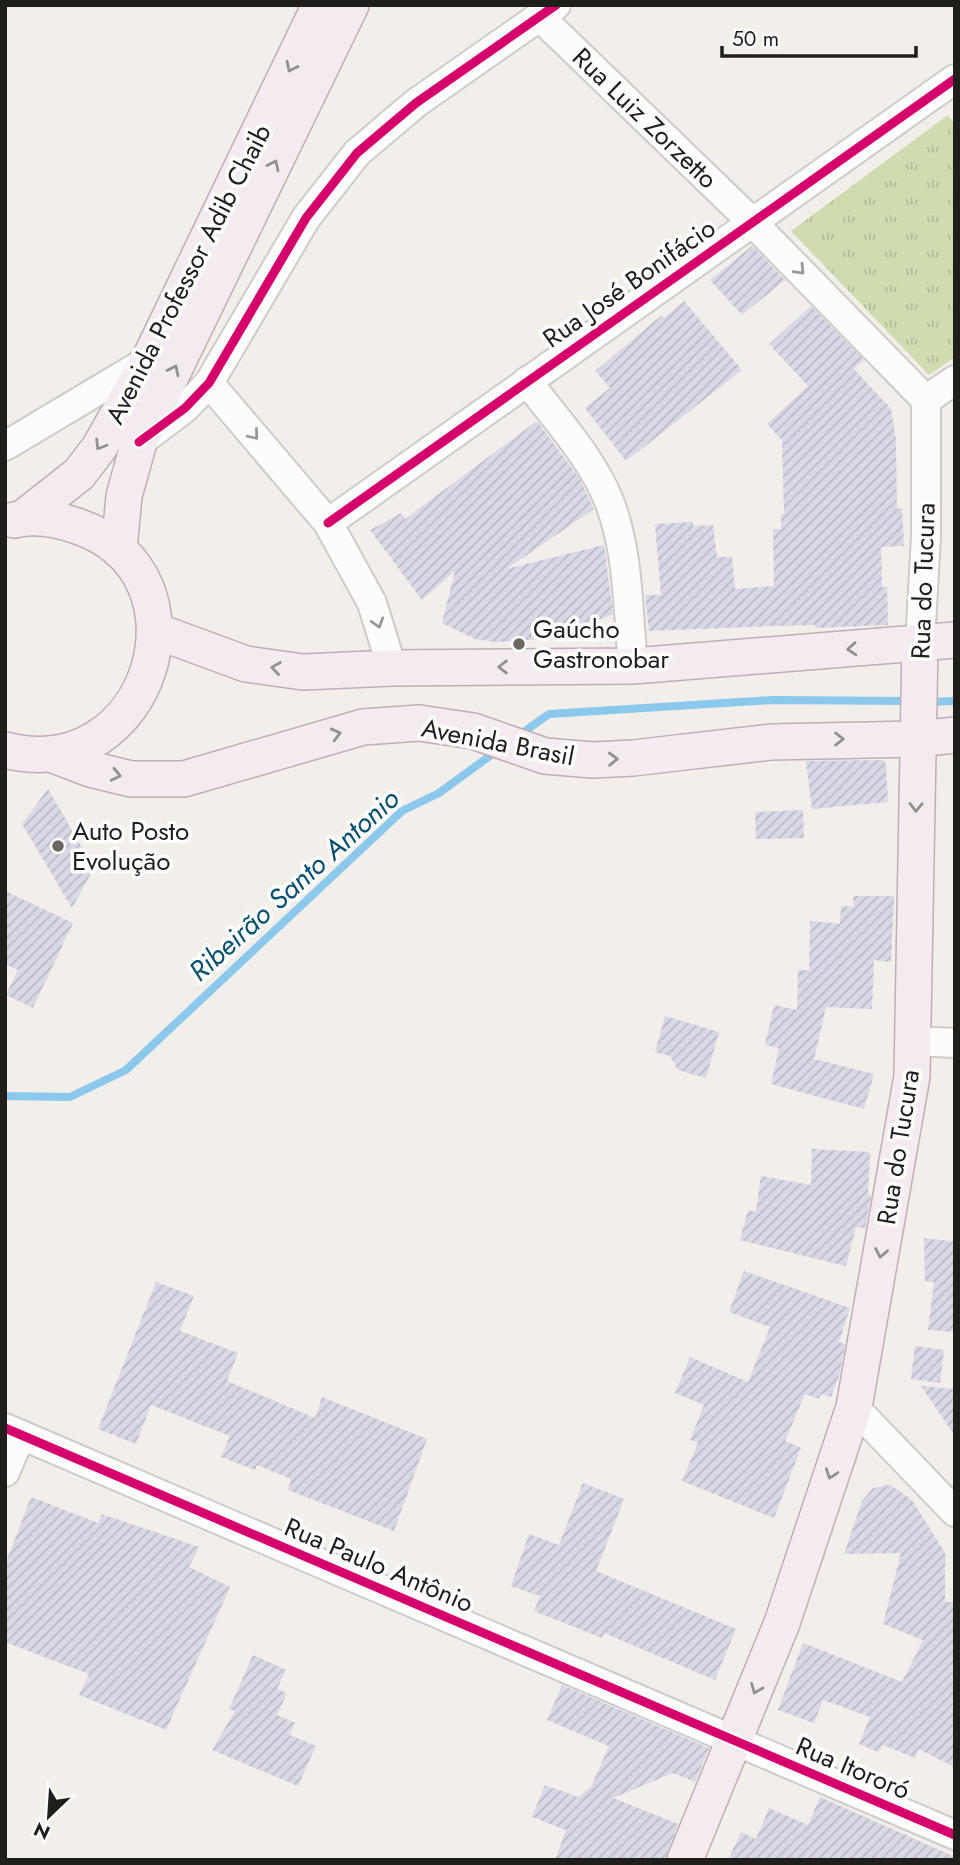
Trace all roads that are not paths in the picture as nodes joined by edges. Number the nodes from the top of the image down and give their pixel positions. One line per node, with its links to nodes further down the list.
1 (320, 5): 6 (main road, Avenida Professor Adib Chaib, one-way to 6)
2 (351, 5): 11 (main road, Avenida Professor Adib Chaib, one-way to 2)
3 (548, 11): 5 (street, Rua Luiz Zorzetto); 9 (street)
4 (952, 87): 5 (street, Rua José Bonifácio)
5 (752, 222): 8 (street, Rua José Bonifácio); 10 (street, Rua Luiz Zorzetto, one-way to 10)
6 (149, 360): 12 (street); 13 (main road, Avenida Professor Adib Chaib, one-way to 13)
7 (955, 380): 10 (street)
8 (527, 381): 14 (street, Rua José Bonifácio); 19 (street)
9 (209, 383): 11 (street); 14 (street, one-way to 14)
10 (926, 400): 18 (street, Rua do Tucura)
11 (139, 442): 15 (main road, Avenida Professor Adib Chaib)
12 (5, 446)
13 (14, 520): 15 (main road)
14 (328, 523): 20 (street, one-way to 20)
15 (119, 550): 16 (main road)
16 (156, 631): 20 (main road, one-way to 16); 23 (main road)
17 (955, 640): 18 (main road)
18 (920, 655): 19 (main road, one-way to 19); 21 (main road, Rua do Tucura)
19 (633, 666): 20 (main road, one-way to 20)
20 (391, 668)
21 (917, 731): 22 (main road, Avenida Brasil); 23 (main road, Avenida Brasil, one-way to 21); 24 (main road, Rua do Tucura, one-way to 24)
22 (955, 735)
23 (20, 757)
24 (913, 1041): 25 (street); 26 (main road, Rua do Tucura, one-way to 26)
25 (955, 1043)
26 (854, 1407): 29 (street); 30 (main road, Rua do Tucura, one-way to 30)
27 (13, 1432): 28 (street); 30 (street, Rua Paulo Antônio)
28 (5, 1472)
29 (955, 1512)
30 (735, 1741): 31 (street, Rua Itororó); 32 (main road, Rua do Tucura)
31 (955, 1835)
32 (685, 1860)

